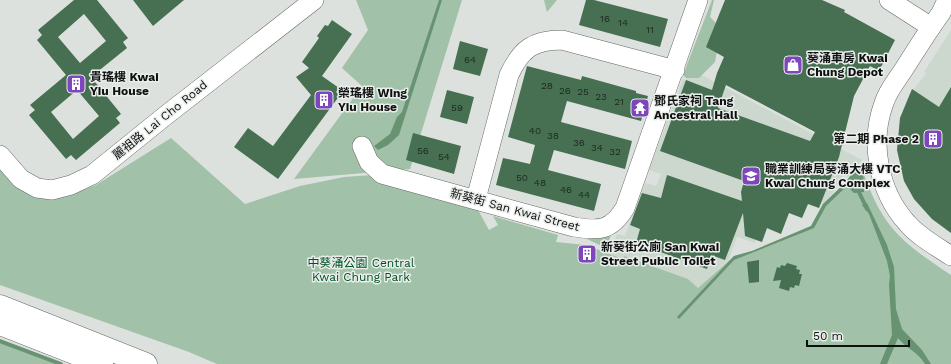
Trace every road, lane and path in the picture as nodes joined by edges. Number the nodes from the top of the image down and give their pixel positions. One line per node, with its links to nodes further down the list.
1 (314, 0): 9 (street, 麗祖路 Lai Cho Road)
2 (698, 0): 7 (street, 新葵街 San Kwai Street)
3 (889, 0): 6 (street)
4 (947, 0): 6 (street)
5 (951, 3): 6 (street)
6 (931, 27): 11 (street)
7 (675, 70): 10 (street, 新葵街 San Kwai Street); 10 (street)
8 (362, 146): 10 (street, 新葵街 San Kwai Street)
9 (0, 155)
10 (476, 199)
11 (951, 256)
12 (0, 306): 15 (main road)
13 (0, 324): 14 (main road)
14 (102, 364)
15 (146, 364)

